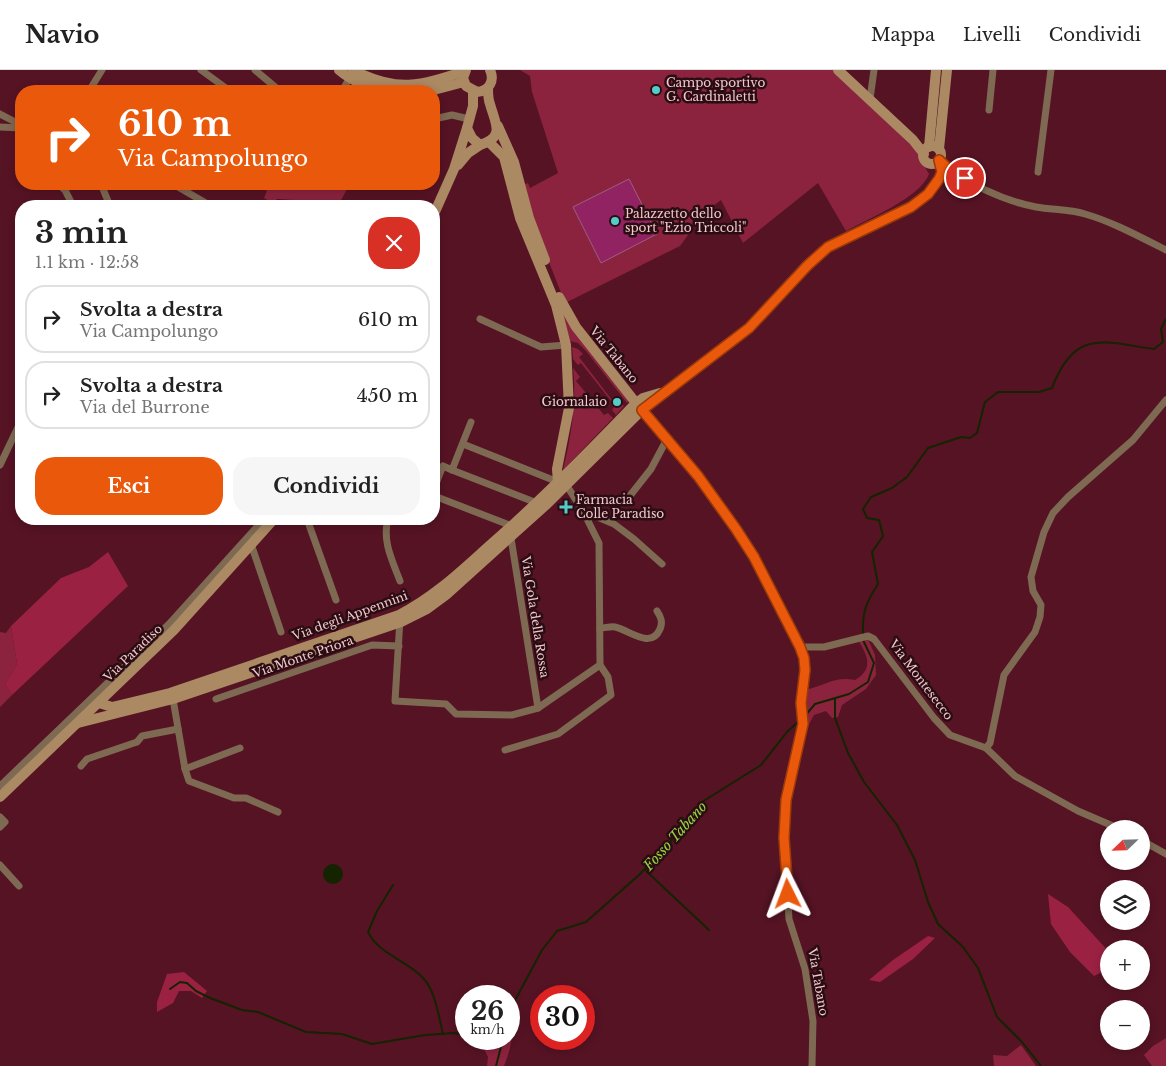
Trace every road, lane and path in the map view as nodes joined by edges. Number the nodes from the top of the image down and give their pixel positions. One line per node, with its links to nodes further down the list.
1 (102, 70): 14 (street)
2 (201, 70): 15 (street)
3 (255, 70): 16 (street)
4 (339, 70): 12 (street)
5 (490, 70): 19 (street, Via Tabano)
6 (874, 70): 21 (street)
7 (936, 70): 31 (street)
8 (946, 70): 31 (street)
9 (993, 70): 22 (street)
10 (1051, 70): 34 (street)
11 (841, 71): 21 (street)
12 (351, 74): 13 (street); 17 (street)
13 (465, 74): 18 (street); 20 (street)
14 (93, 85)
15 (222, 85)
16 (273, 85)
17 (368, 85)
18 (440, 86)
19 (488, 88): 20 (street); 28 (street, Via Tabano)
20 (473, 92): 26 (street)
21 (870, 99): 31 (street)
22 (989, 110)
23 (0, 114): 25 (street)
24 (440, 117): 26 (street)
25 (15, 123)
26 (468, 124): 30 (street); 33 (street)
27 (15, 126): 29 (street)
28 (498, 126): 30 (street); 42 (street, Via Tabano)
29 (0, 127)
30 (484, 144): 33 (street); 40 (street)
31 (931, 150): 32 (street); 32 (street)
32 (935, 162): 38 (street); 42 (street)
33 (454, 169): 37 (street)
34 (1038, 172)
35 (183, 190): 36 (street)
36 (201, 200)
37 (439, 200)
38 (1166, 250)
39 (480, 319): 40 (street)
40 (566, 345): 50 (street)
41 (1166, 400): 82 (street)
42 (639, 406): 45 (street, Via Tabano); 50 (street, Via degli Appennini)
43 (471, 422): 46 (street)
44 (15, 434): 47 (street)
45 (667, 438): 52 (street); 70 (street, Via Tabano)
46 (462, 444): 48 (street); 50 (street)
47 (0, 465)
48 (452, 470): 49 (street); 53 (street)
49 (440, 471)
50 (563, 484): 53 (street, Via degli Appennini); 54 (street); 59 (street, Via degli Appennini)
51 (440, 497): 59 (street)
52 (625, 502)
53 (537, 503): 59 (street, Via degli Appennini)
54 (583, 511): 61 (street); 67 (street)
55 (259, 525): 66 (street)
56 (268, 525): 60 (street, Via Paradiso)
57 (309, 525): 63 (street)
58 (387, 525): 62 (street)
59 (510, 532): 65 (street, Via degli Appennini); 77 (street, Via Gola della Rossa)
60 (251, 544): 66 (street, Via Paradiso); 68 (street)
61 (662, 564)
62 (400, 581)
63 (336, 600)
64 (657, 611): 67 (street)
65 (400, 618): 69 (street); 74 (street, Via degli Appennini); 76 (street, Via degli Appennini)
66 (172, 627): 72 (street, Via Paradiso); 86 (street)
67 (600, 628): 71 (street)
68 (281, 632)
69 (399, 646): 73 (street, Via Monte Priora); 77 (street)
70 (800, 647): 82 (street, Via Montesecco); 96 (street, Via Tabano)
71 (600, 665): 77 (street); 83 (street)
72 (113, 690): 75 (street, Via Paradiso); 76 (street)
73 (216, 699)
74 (173, 700): 78 (street, Via degli Appennini); 80 (street)
75 (99, 703): 76 (street, Via degli Appennini); 78 (street); 79 (street, Via Paradiso)
76 (121, 705)
77 (538, 708)
78 (110, 715): 79 (street, Via degli Appennini)
79 (78, 723): 87 (street, Via Paradiso)
80 (178, 729): 84 (street); 85 (street)
81 (240, 748): 85 (street)
82 (986, 748): 90 (street, Via Montesecco)
83 (505, 750)
84 (81, 766)
85 (185, 769): 88 (street)
86 (0, 786)
87 (0, 797)
88 (278, 812)
89 (0, 817): 91 (street)
90 (1100, 820)
91 (0, 827)
92 (1150, 845): 93 (street)
93 (1166, 854)
94 (0, 865): 95 (street)
95 (19, 886)
96 (812, 1066)

